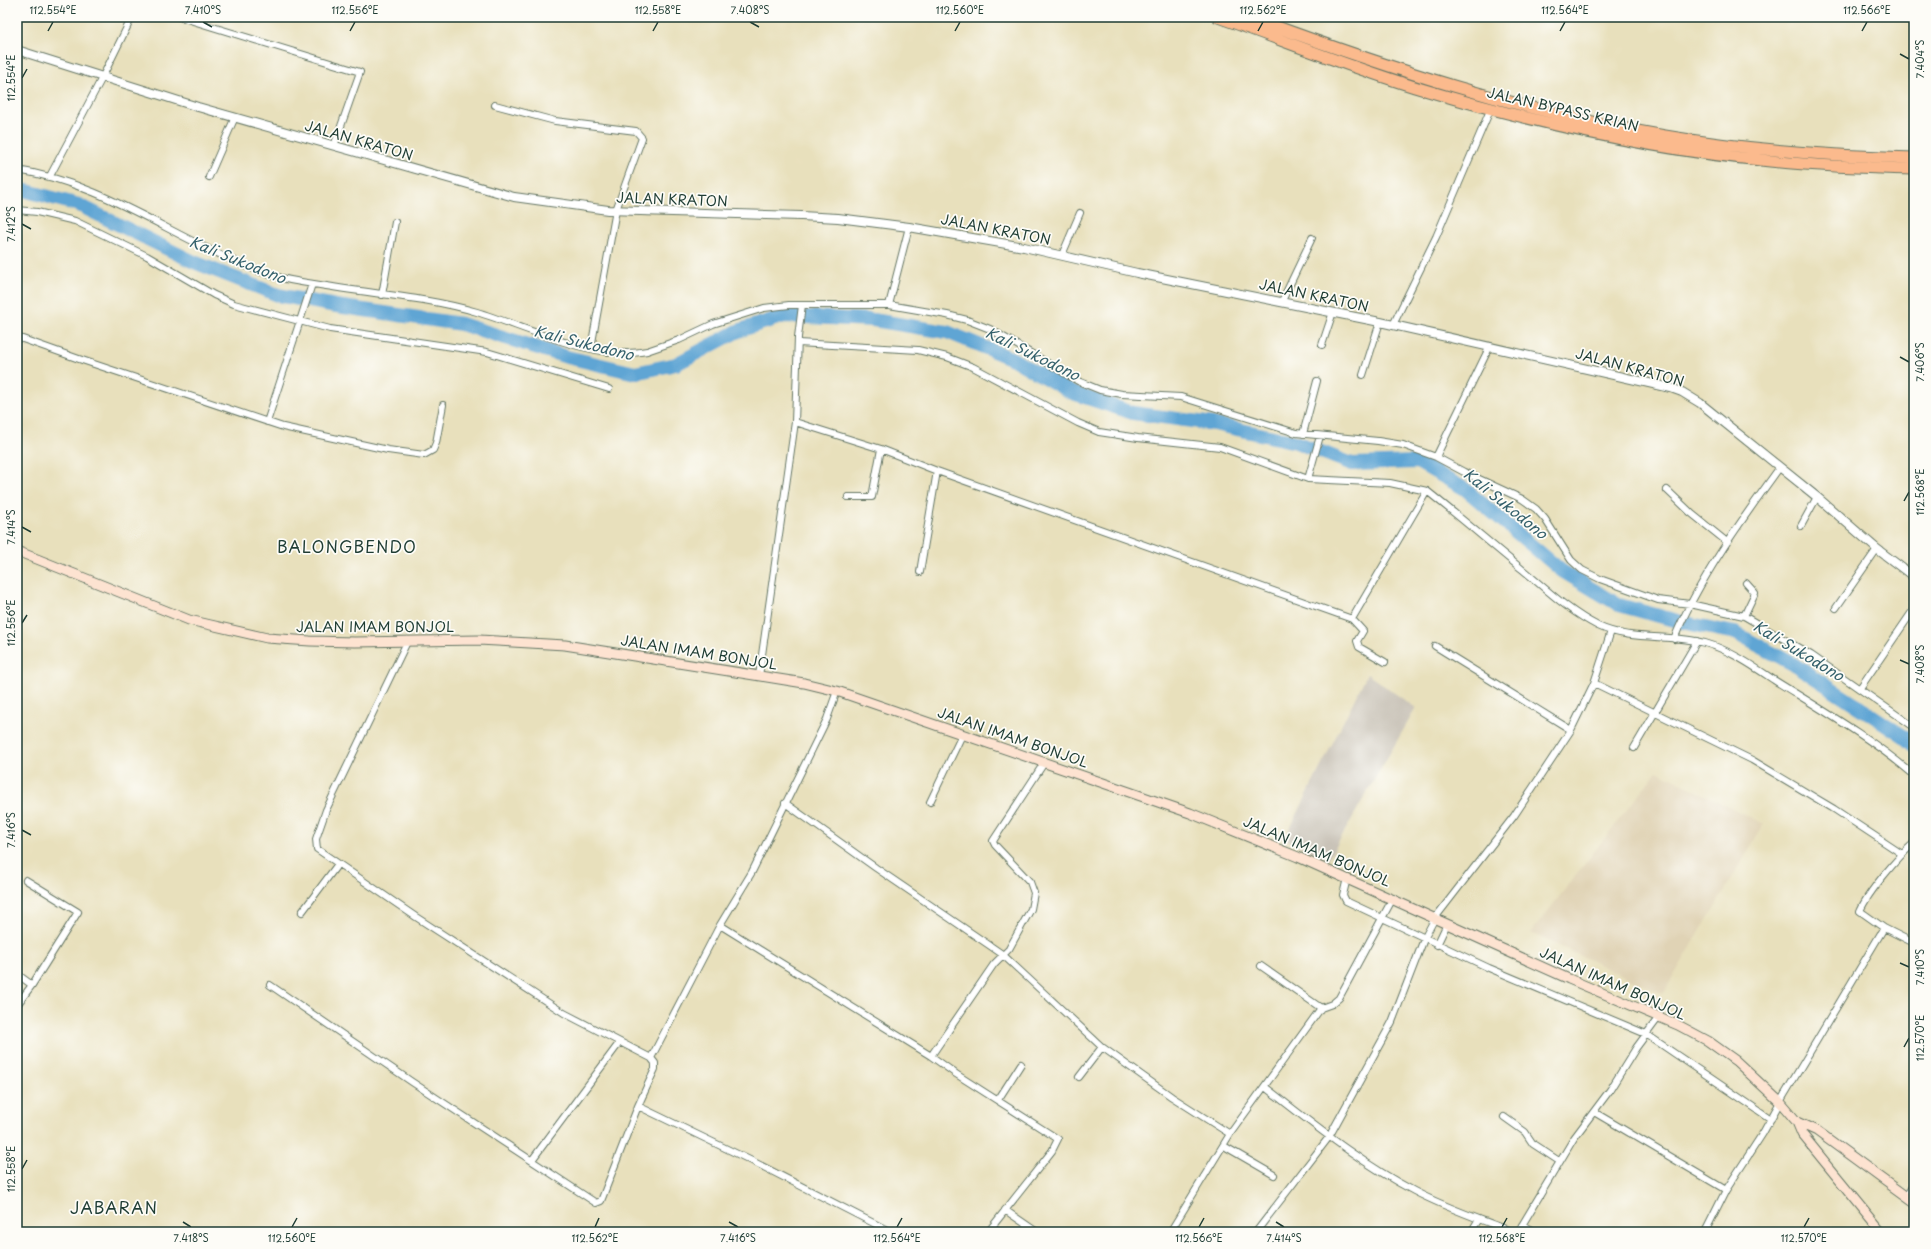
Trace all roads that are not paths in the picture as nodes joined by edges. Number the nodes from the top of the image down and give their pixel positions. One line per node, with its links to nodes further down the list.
1 (132, 17): 6 (street)
2 (180, 17): 10 (street)
3 (1218, 17): 8 (highway, JALAN BYPASS KRIAN)
4 (1250, 17): 11 (highway, JALAN BYPASS KRIAN)
5 (17, 50): 6 (street, JALAN KRATON)
6 (103, 76): 9 (street, JALAN KRATON); 14 (street)
7 (495, 105): 17 (street)
8 (1492, 108): 12 (highway, JALAN BYPASS KRIAN); 31 (street)
9 (235, 118): 10 (street, JALAN KRATON); 15 (street)
10 (334, 146): 17 (street, JALAN KRATON)
11 (1914, 158)
12 (1914, 169)
13 (17, 170): 14 (street)
14 (50, 176): 23 (street)
15 (209, 177)
16 (17, 210): 29 (street)
17 (616, 210): 20 (street, JALAN KRATON); 36 (street)
18 (1080, 214): 22 (street)
19 (394, 222): 24 (street)
20 (908, 227): 22 (street, JALAN KRATON); 27 (street)
21 (1312, 238): 25 (street)
22 (1062, 255): 25 (street, JALAN KRATON)
23 (312, 286): 24 (street); 29 (street)
24 (382, 295): 36 (street)
25 (1282, 301): 28 (street, JALAN KRATON)
26 (802, 305): 27 (street); 33 (street); 36 (street)
27 (889, 305): 43 (street)
28 (1333, 312): 30 (street, JALAN KRATON); 34 (street)
29 (301, 321): 39 (street); 41 (street)
30 (1380, 322): 31 (street, JALAN KRATON); 37 (street)
31 (1393, 325): 35 (street, JALAN KRATON)
32 (17, 337): 41 (street)
33 (798, 340): 42 (street); 49 (street)
34 (1322, 345)
35 (1490, 346): 46 (street); 47 (street, JALAN KRATON)
36 (591, 348)
37 (1363, 375)
38 (1317, 381): 43 (street)
39 (609, 389)
40 (443, 405): 41 (street)
41 (267, 422)
42 (795, 422): 45 (street); 72 (street)
43 (1302, 434): 44 (street)
44 (1320, 436): 46 (street); 49 (street)
45 (881, 449): 48 (street); 52 (street)
46 (1436, 457): 61 (street)
47 (1780, 466): 53 (street, JALAN KRATON); 55 (street)
48 (937, 471): 58 (street); 65 (street)
49 (1308, 479): 51 (street)
50 (1667, 490): 55 (street)
51 (1428, 491): 65 (street); 66 (street)
52 (848, 497)
53 (1817, 497): 54 (street); 56 (street, JALAN KRATON)
54 (1801, 526)
55 (1727, 542): 61 (street)
56 (1877, 549): 59 (street, JALAN KRATON); 62 (street)
57 (17, 551): 68 (main road, JALAN IMAM BONJOL)
58 (920, 572)
59 (1914, 577)
60 (1746, 583): 64 (street)
61 (1690, 604): 64 (street); 67 (street)
62 (1836, 608)
63 (1914, 610): 74 (street)
64 (1744, 616): 74 (street)
65 (1352, 618): 71 (street)
66 (1611, 631): 67 (street); 73 (street)
67 (1675, 636): 69 (street)
68 (408, 640): 72 (main road, JALAN IMAM BONJOL); 87 (street)
69 (1697, 641): 76 (street); 82 (street)
70 (1436, 646): 78 (street)
71 (1385, 662)
72 (759, 676): 75 (main road, JALAN IMAM BONJOL)
73 (1594, 683): 76 (street); 78 (street)
74 (1860, 688): 77 (street)
75 (837, 690): 79 (main road, JALAN IMAM BONJOL); 84 (street)
76 (1655, 712): 80 (street); 86 (street)
77 (1914, 727)
78 (1571, 730): 93 (street)
79 (962, 734): 81 (main road, JALAN IMAM BONJOL); 83 (street)
80 (1634, 748)
81 (1044, 764): 88 (main road, JALAN IMAM BONJOL); 100 (street)
82 (1914, 774)
83 (930, 802)
84 (785, 803): 94 (street); 100 (street)
85 (1914, 844): 86 (street)
86 (1902, 854): 96 (street)
87 (338, 864): 91 (street); 109 (street)
88 (1347, 878): 90 (main road, JALAN IMAM BONJOL); 92 (street)
89 (26, 880): 103 (street)
90 (1393, 898): 92 (street); 93 (main road, JALAN IMAM BONJOL)
91 (302, 912)
92 (1381, 918): 97 (street); 106 (street)
93 (1435, 918): 95 (main road, JALAN IMAM BONJOL); 97 (street)
94 (720, 924): 111 (street); 112 (street)
95 (1447, 924): 99 (street); 107 (main road, JALAN IMAM BONJOL)
96 (1884, 928): 98 (street); 117 (street)
97 (1424, 939): 99 (street); 124 (street)
98 (1914, 943)
99 (1437, 944): 108 (street)
100 (1002, 954): 110 (street); 111 (street)
101 (1261, 966): 106 (street)
102 (17, 974): 103 (street)
103 (32, 984): 105 (street)
104 (270, 985): 126 (street)
105 (17, 1006)
106 (1321, 1008): 115 (street)
107 (1659, 1017): 108 (street); 117 (main road, JALAN IMAM BONJOL)
108 (1646, 1034): 119 (street); 121 (street)
109 (620, 1042): 112 (street); 126 (street)
110 (1102, 1047): 114 (street); 123 (street)
111 (931, 1056): 116 (street)
112 (651, 1058): 118 (street)
113 (1021, 1064): 116 (street)
114 (1079, 1077)
115 (1265, 1087): 123 (street); 124 (street)
116 (998, 1100): 132 (street)
117 (1780, 1102): 121 (street); 122 (main road, JALAN IMAM BONJOL)
118 (638, 1106): 126 (street); 135 (street)
119 (1594, 1112): 127 (street); 130 (street)
120 (1504, 1117): 127 (street)
121 (1771, 1119): 130 (street)
122 (1797, 1122): 131 (main road, JALAN IMAM BONJOL); 145 (main road)
123 (1230, 1134): 125 (street)
124 (1329, 1136): 133 (street); 139 (street)
125 (1224, 1146): 128 (street); 138 (street)
126 (532, 1160)
127 (1560, 1161): 134 (street)
128 (1274, 1175)
129 (1914, 1185): 131 (street)
130 (1726, 1190): 144 (street)
131 (1910, 1200)
132 (1005, 1210): 136 (street); 137 (street)
133 (1479, 1219): 140 (street); 141 (street)
134 (1522, 1225): 142 (street); 143 (street)
135 (891, 1232)
136 (988, 1232)
137 (1037, 1232)
138 (1170, 1232)
139 (1256, 1232)
140 (1471, 1232)
141 (1513, 1232)
142 (1518, 1232)
143 (1535, 1232)
144 (1705, 1232)
145 (1882, 1232)

